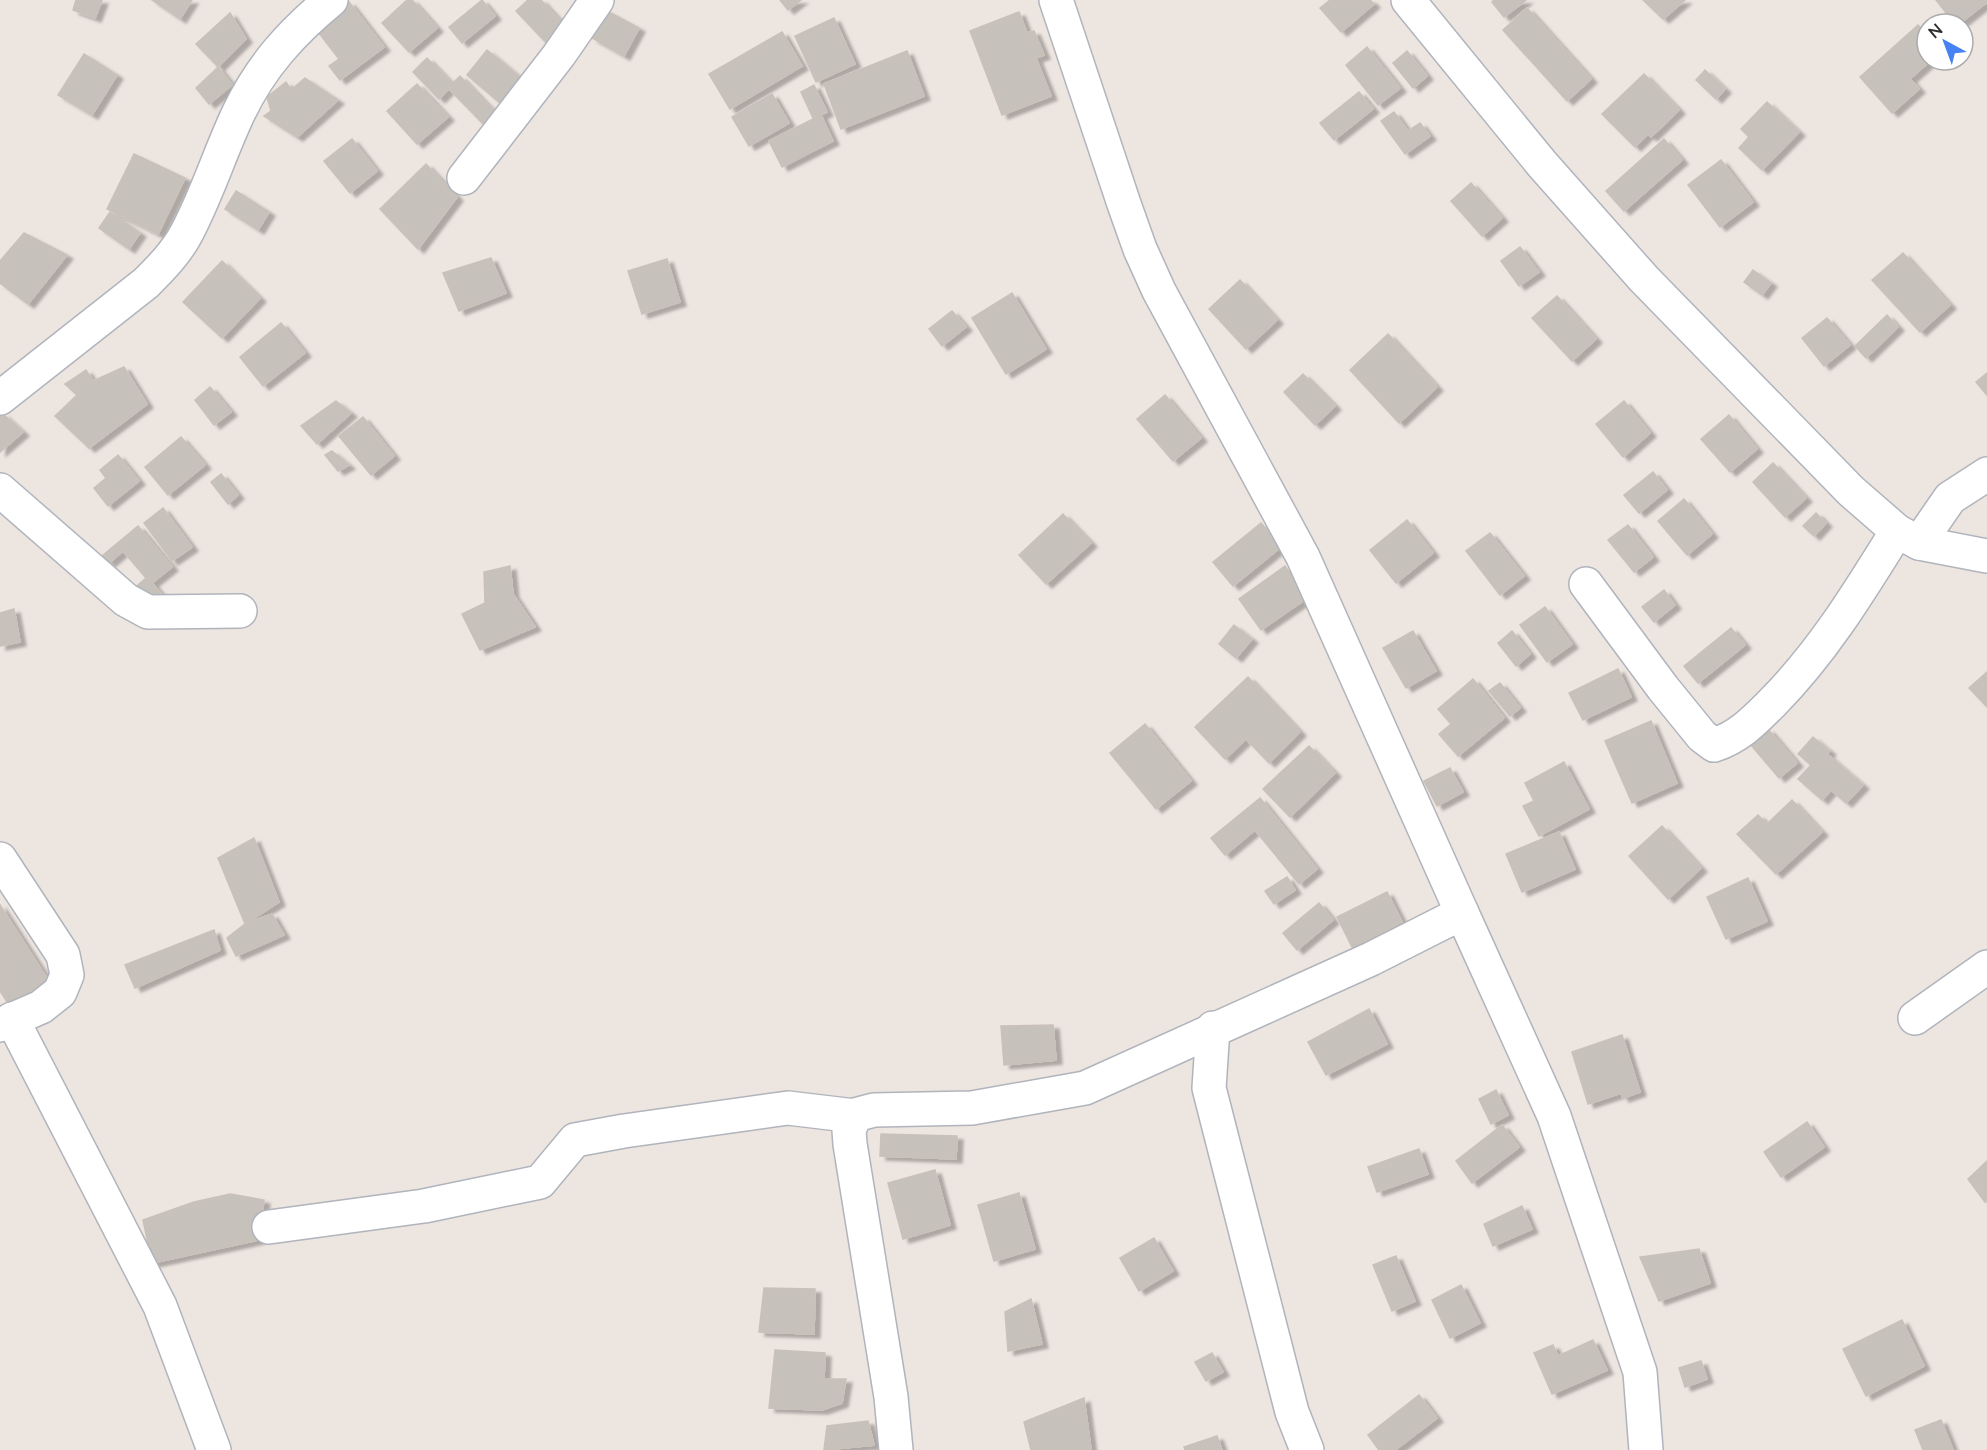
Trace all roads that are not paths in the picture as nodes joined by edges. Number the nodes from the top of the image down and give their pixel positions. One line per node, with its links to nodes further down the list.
1 (331, 0): 6 (street)
2 (597, 0): 5 (street)
3 (1056, 0): 14 (street)
4 (1408, 0): 9 (street)
5 (464, 178)
6 (0, 398)
7 (1987, 474): 9 (street)
8 (0, 490): 12 (street)
9 (1908, 537): 10 (street); 11 (street)
10 (1987, 556)
11 (1586, 584)
12 (240, 611)
13 (0, 859): 17 (street)
14 (1462, 913): 18 (street); 24 (street)
15 (1987, 967): 16 (street)
16 (1915, 1018)
17 (6, 1022): 21 (street)
18 (1213, 1028): 19 (street); 23 (street)
19 (855, 1116): 20 (street); 22 (street)
20 (269, 1227)
21 (214, 1450)
22 (896, 1450)
23 (1307, 1450)
24 (1646, 1450)

